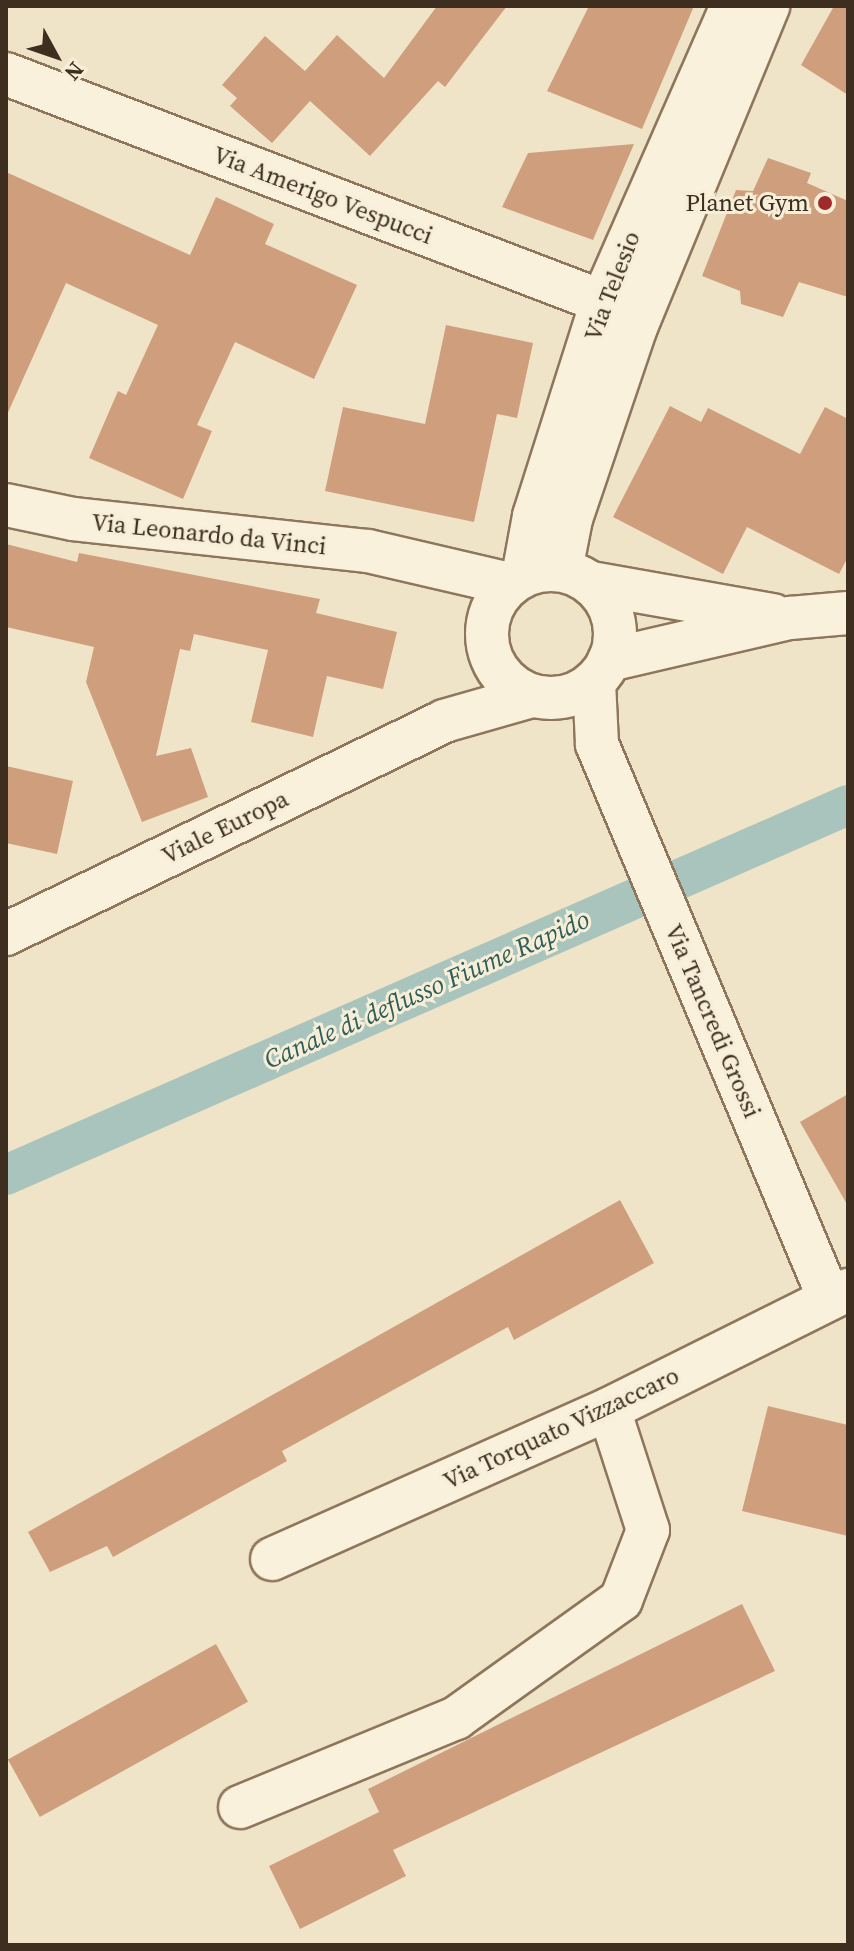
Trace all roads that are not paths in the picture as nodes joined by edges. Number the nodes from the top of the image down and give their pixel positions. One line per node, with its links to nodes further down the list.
1 (732, 6): 4 (street, Via Telesio)
2 (768, 6): 4 (street, Via Telesio)
3 (6, 74): 4 (street, Via Amerigo Vespucci)
4 (621, 309): 7 (street, Via Telesio)
5 (6, 505): 6 (street, Via Leonardo da Vinci)
6 (412, 559): 7 (street, Via Leonardo da Vinci); 10 (street, Via Leonardo da Vinci)
7 (546, 578): 9 (street, Via Leonardo da Vinci); 10 (street); 11 (street)
8 (848, 613): 9 (street)
9 (790, 618): 11 (street)
10 (491, 654): 12 (street); 13 (street, Viale Europa)
11 (602, 671): 12 (street); 14 (street, Via Tancredi Grossi)
12 (543, 697): 13 (street, Viale Europa); 14 (street, Via Tancredi Grossi)
13 (444, 721): 15 (street, Viale Europa)
14 (597, 744): 16 (street, Via Tancredi Grossi)
15 (6, 934)
16 (838, 1294): 17 (street, Via Torquato Vizzaccaro)
17 (609, 1409): 18 (street, Via Torquato Vizzaccaro); 19 (street)
18 (272, 1559)
19 (240, 1807)

